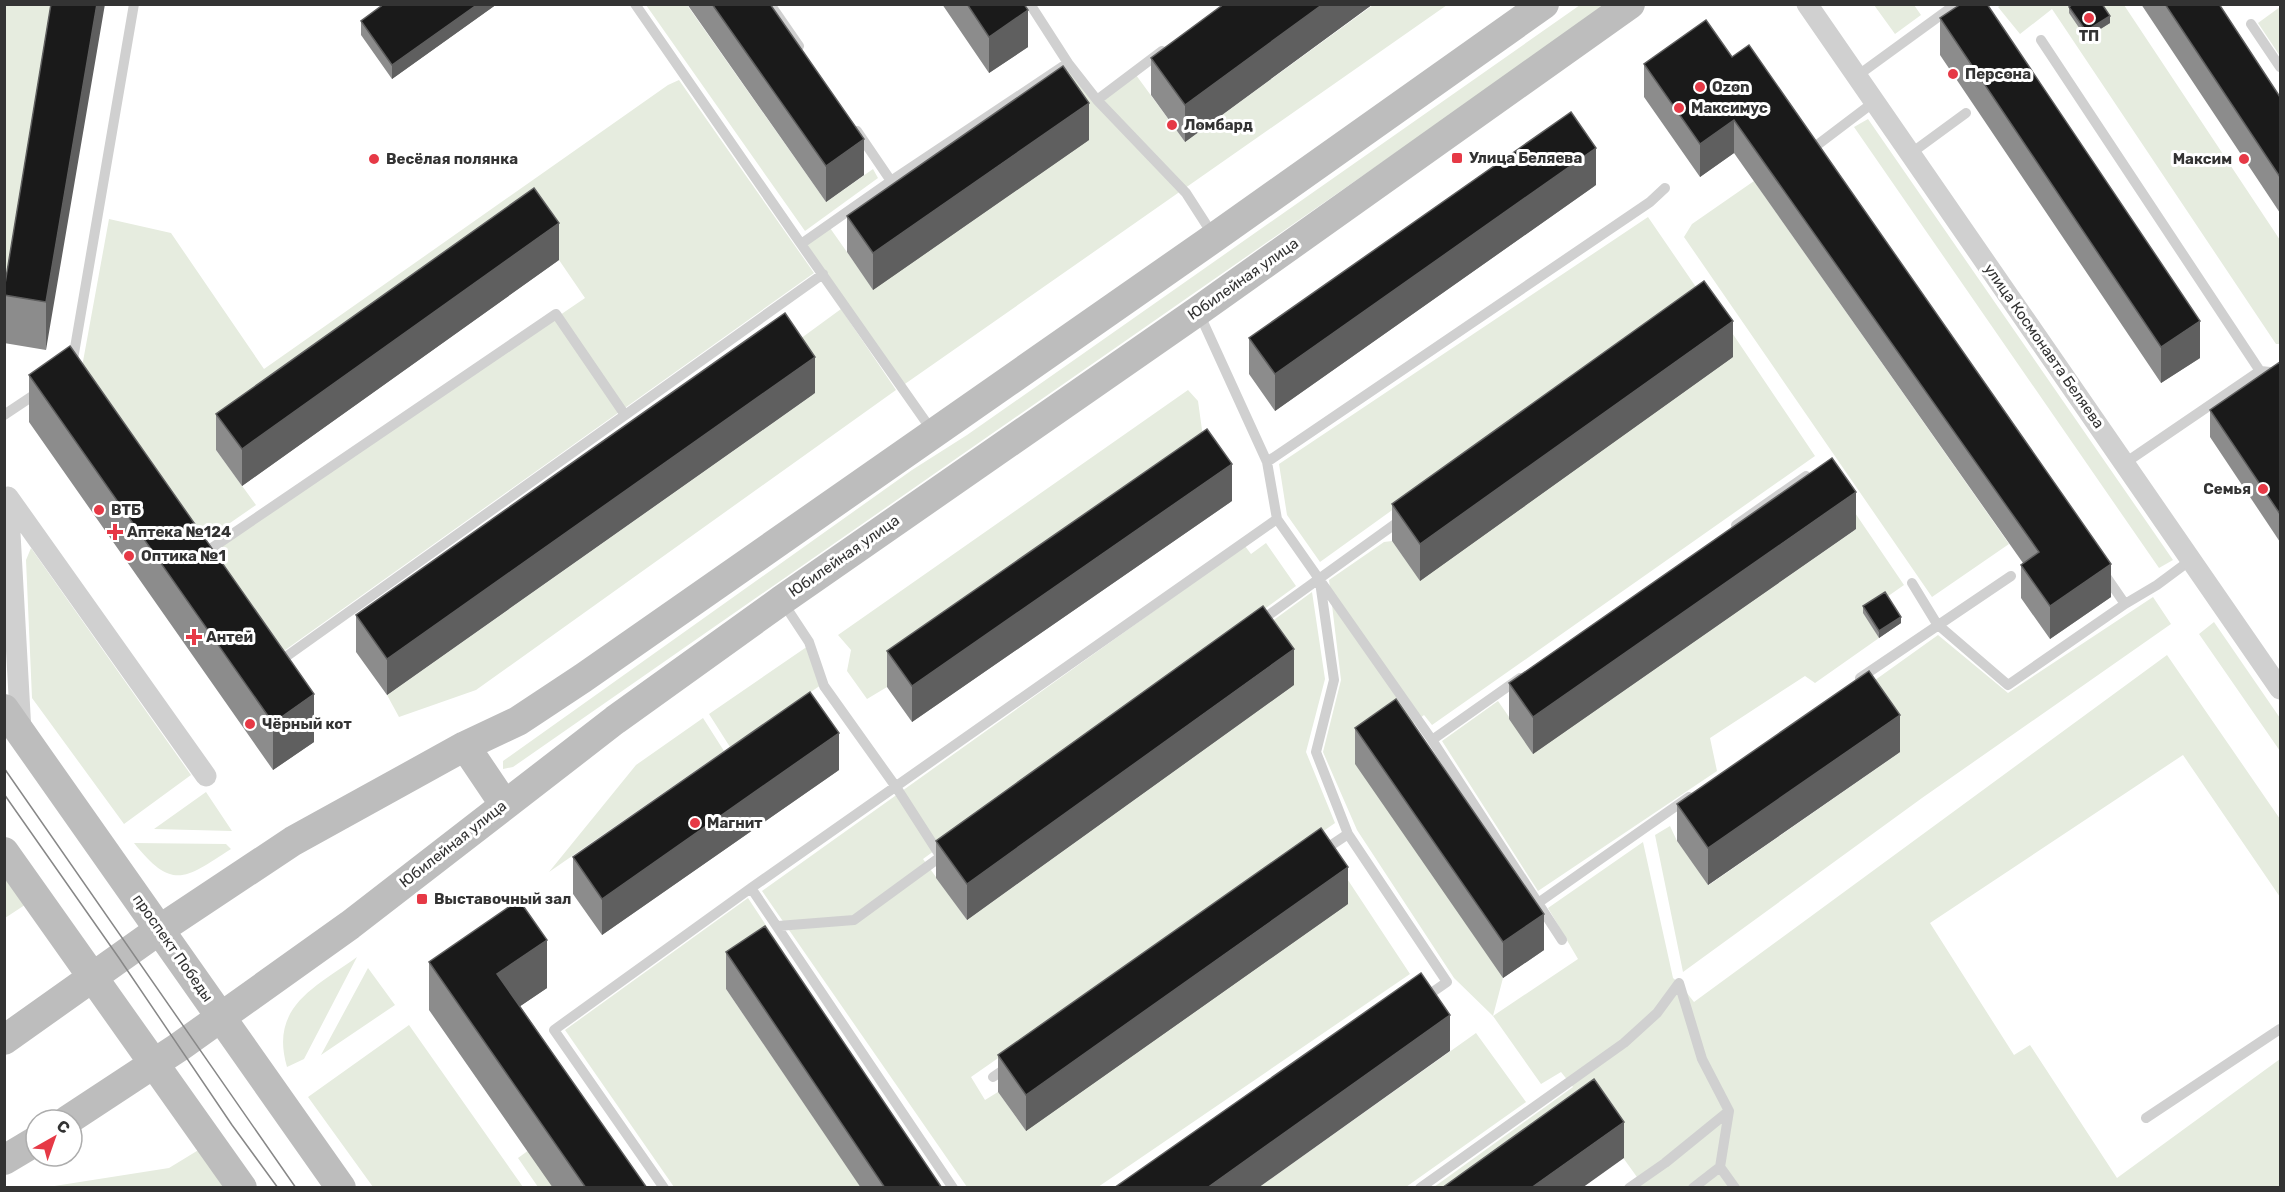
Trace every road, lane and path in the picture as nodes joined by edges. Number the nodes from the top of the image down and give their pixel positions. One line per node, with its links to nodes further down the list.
1 (134, 4): 30 (lane)
2 (635, 4): 25 (lane)
3 (770, 4): 12 (lane)
4 (1030, 4): 13 (lane)
5 (1544, 4): 24 (street)
6 (1630, 4): 27 (street, Юбилейная улица)
7 (1807, 4): 15 (street, улица Космонавта Беляева)
8 (1956, 4): 15 (lane)
9 (2251, 24): 14 (lane)
10 (2041, 40): 28 (lane)
11 (1170, 45): 16 (lane)
12 (804, 53)
13 (1068, 63): 16 (lane); 22 (lane)
14 (2280, 67)
15 (1857, 76): 17 (street, улица Космонавта Беляева)
16 (1097, 100): 24 (lane)
17 (1874, 102): 20 (street, улица Космонавта Беляева); 21 (lane)
18 (1966, 113): 20 (lane)
19 (851, 122): 22 (lane)
20 (1910, 154): 36 (street, улица Космонавта Беляева)
21 (1814, 160)
22 (891, 181): 25 (lane)
23 (1665, 188): 35 (lane)
24 (1215, 237): 34 (street)
25 (801, 244): 26 (lane)
26 (823, 274): 33 (lane); 34 (lane)
27 (1198, 310): 35 (lane); 50 (street, Юбилейная улица)
28 (2260, 371): 29 (lane); 36 (lane)
29 (2280, 373)
30 (62, 376): 31 (lane); 32 (lane)
31 (78, 379)
32 (4, 415)
33 (626, 415): 43 (lane); 54 (lane)
34 (933, 432): 60 (street)
35 (1267, 462): 40 (lane)
36 (2125, 463): 44 (street, улица Космонавта Беляева)
37 (1806, 476): 41 (lane)
38 (6, 494): 58 (street); 61 (street)
39 (1415, 510): 48 (lane)
40 (1277, 519): 48 (lane); 62 (lane)
41 (1729, 530)
42 (196, 545): 43 (lane)
43 (203, 554): 45 (lane)
44 (2192, 559): 51 (lane); 57 (street, улица Космонавта Беляева)
45 (210, 564)
46 (2098, 565): 51 (lane)
47 (2011, 576): 52 (lane)
48 (1319, 579): 53 (lane); 59 (lane); 65 (lane)
49 (1912, 583): 52 (lane)
50 (782, 600): 62 (lane); 64 (street, Юбилейная улица)
51 (2125, 604): 52 (lane)
52 (1937, 624): 56 (lane)
53 (1253, 627)
54 (273, 652)
55 (1528, 672): 59 (lane)
56 (1850, 685)
57 (2280, 689)
58 (13, 721): 73 (street, проспект Победы)
59 (1432, 740): 71 (lane)
60 (465, 746): 64 (street); 73 (street)
61 (206, 776)
62 (896, 787): 68 (lane); 70 (lane)
63 (1694, 794): 71 (lane)
64 (504, 804): 77 (street, Юбилейная улица)
65 (1348, 834): 69 (lane); 76 (lane)
66 (960, 843): 68 (lane)
67 (4, 852): 75 (street)
68 (941, 856): 72 (lane)
69 (1309, 861)
70 (751, 888): 72 (lane); 91 (lane)
71 (1538, 903): 74 (lane)
72 (778, 926): 92 (lane)
73 (159, 930): 75 (street); 77 (street, проспект Победы)
74 (1562, 940)
75 (92, 976): 79 (street); 81 (street)
76 (1419, 1002)
77 (222, 1018): 81 (street, Юбилейная улица); 90 (street, проспект Победы)
78 (2280, 1029): 85 (lane)
79 (4, 1040)
80 (1022, 1056): 82 (lane)
81 (154, 1064): 83 (street, Юбилейная улица); 89 (street)
82 (993, 1077)
83 (84, 1110)
84 (1729, 1111): 88 (lane); 93 (lane); 94 (lane)
85 (2146, 1118)
86 (24, 1148): 87 (street)
87 (4, 1160)
88 (1720, 1167): 95 (lane); 96 (lane)
89 (242, 1188)
90 (341, 1188)
91 (664, 1188)
92 (953, 1188)
93 (1420, 1188)
94 (1629, 1188)
95 (1694, 1188)
96 (1735, 1188)

